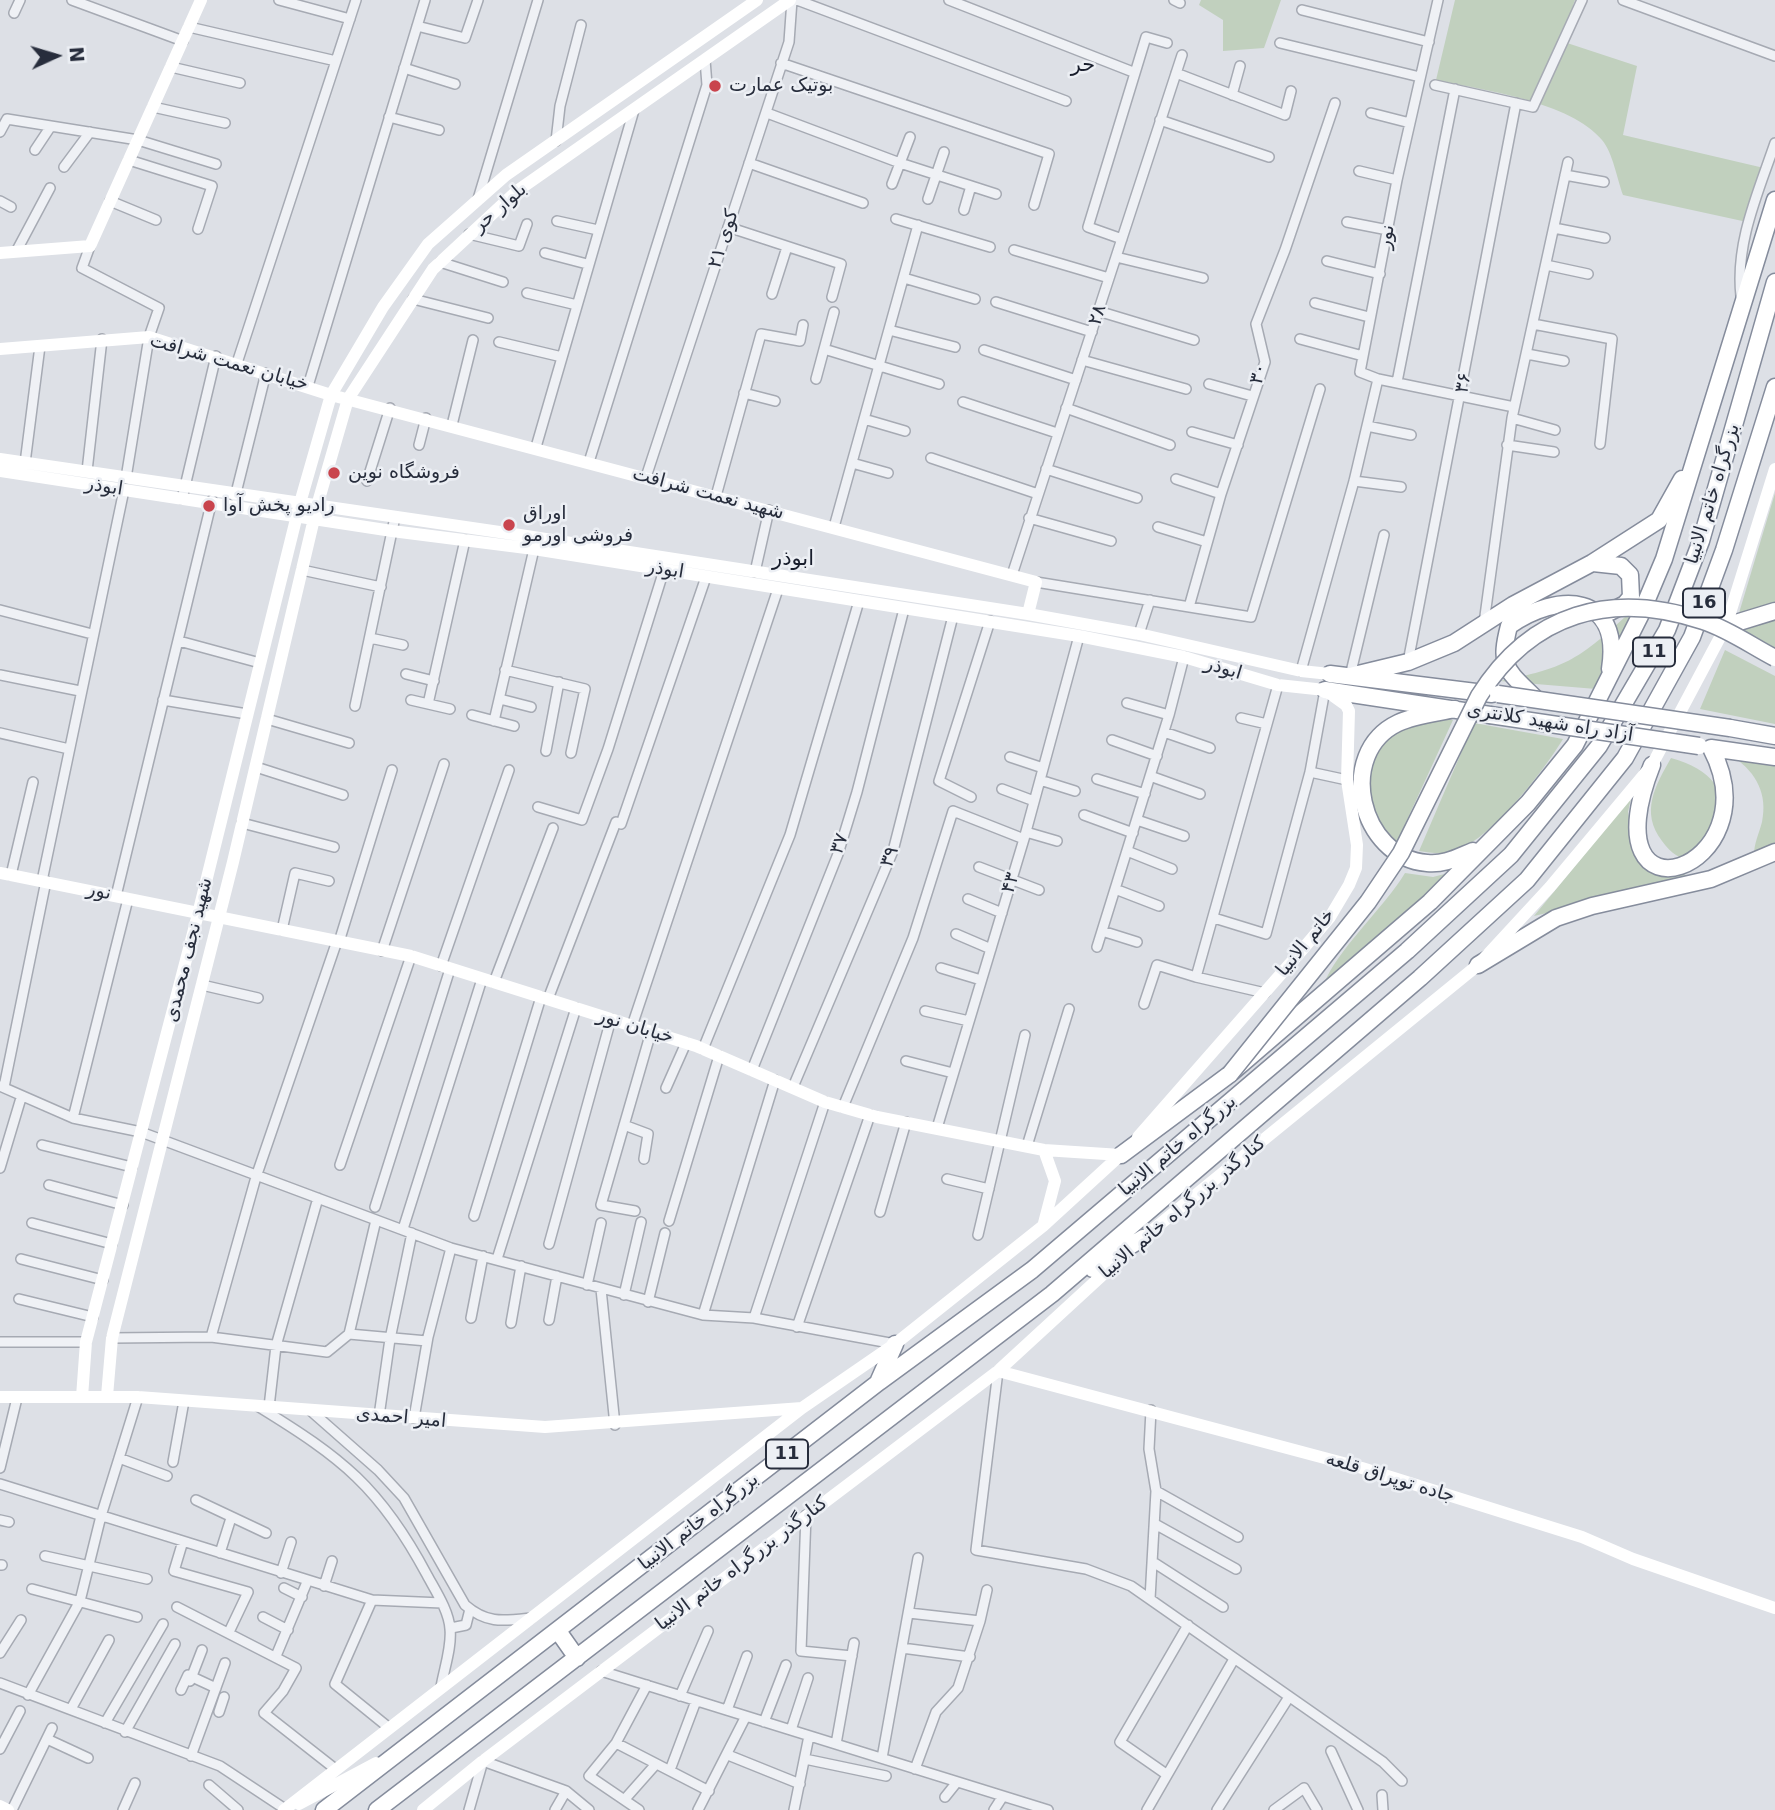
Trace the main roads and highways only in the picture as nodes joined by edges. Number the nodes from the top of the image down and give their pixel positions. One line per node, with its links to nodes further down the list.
1 (201, 0): 7 (main road)
2 (793, 0): 5 (main road, بلوار حر)
3 (754, 1): 4 (main road, بلوار حر)
4 (506, 175): 5 (main road); 11 (main road, بلوار حر)
5 (517, 191): 12 (main road, بلوار حر)
6 (1775, 200): 13 (highway)
7 (0, 253)
8 (1775, 282): 58 (highway, بزرگراه خاتم الانبیا / 11)
9 (0, 349): 11 (main road, خیابان نعمت شرافت)
10 (1775, 387): 42 (highway, بزرگراه خاتم الانبیا / 16)
11 (331, 395): 12 (main road, خیابان نعمت شرافت); 18 (main road, بلوار حر)
12 (348, 398): 19 (main road, بلوار حر); 25 (main road, شهید نعمت شرافت)
13 (1703, 440): 22 (highway); 30 (highway)
14 (0, 459): 17 (main road, ابوذر)
15 (1775, 469): 26 (main road, کنارگذر بزرگراه خاتم الانبیا)
16 (0, 471): 17 (main road, ابوذر)
17 (125, 484): 18 (main road, ابوذر)
18 (299, 509): 19 (main road, ابوذر); 33 (main road, شهید نجف محمدی)
19 (316, 512): 20 (main road, ابوذر); 34 (main road, شهید نجف محمدی)
20 (393, 524): 21 (main road, ابوذر); 21 (main road, ابوذر)
21 (519, 540): 25 (main road, ابوذر); 29 (main road, ابوذر)
22 (1592, 563): 24 (highway); 28 (highway)
23 (1775, 611): 26 (highway)
24 (1597, 613): 30 (highway); 31 (highway)
25 (1028, 614): 29 (main road, ابوذر)
26 (1726, 626): 40 (main road, کنارگذر بزرگراه خاتم الانبیا)
27 (1775, 658): 50 (highway, bridge)
28 (1350, 676): 29 (highway, آزاد راه شهید کلانتری); 31 (highway, آزاد راه شهید کلانتری, bridge)
29 (1327, 682): 32 (highway, آزاد راه شهید کلانتری); 52 (main road, خاتم الانبیا)
30 (1608, 682): 44 (highway)
31 (1536, 699): 36 (highway, آزاد راه شهید کلانتری, bridge)
32 (1455, 709): 38 (highway, آزاد راه شهید کلانتری, bridge); 44 (highway)
33 (247, 714): 34 (main road); 47 (main road, شهید نجف محمدی)
34 (267, 719): 48 (main road, شهید نجف محمدی)
35 (1775, 730): 36 (highway)
36 (1755, 733): 37 (highway, آزاد راه شهید کلانتری)
37 (1775, 736)
38 (1705, 747): 39 (highway, آزاد راه شهید کلانتری); 41 (highway)
39 (1775, 757)
40 (1652, 765): 43 (highway); 49 (main road, کنارگذر بزرگراه خاتم الانبیا)
41 (1737, 774)
42 (1593, 801): 55 (highway, بزرگراه خاتم الانبیا / 11)
43 (1737, 848)
44 (1479, 849): 50 (highway)
45 (1775, 852): 49 (highway)
46 (6, 874): 47 (main road, نور)
47 (198, 914): 48 (main road, نور); 61 (main road, شهید نجف محمدی)
48 (219, 919): 51 (main road, خیابان نور); 59 (main road, شهید نجف محمدی)
49 (1478, 965): 54 (main road, کنارگذر بزرگراه خاتم الانبیا)
50 (1230, 1074): 52 (highway)
51 (1044, 1150): 52 (main road, خیابان نور); 53 (main road)
52 (1121, 1155): 53 (main road)
53 (1044, 1223): 56 (main road)
54 (1143, 1238): 55 (highway); 57 (main road, کنارگذر بزرگراه خاتم الانبیا)
55 (1052, 1294): 65 (highway, بزرگراه خاتم الانبیا / 11)
56 (895, 1344): 58 (highway); 62 (main road)
57 (998, 1371): 63 (main road, جاده توپراق قلعه); 74 (main road, کنارگذر بزرگراه خاتم الانبیا)
58 (879, 1382): 64 (highway, بزرگراه خاتم الانبیا / 11)
59 (107, 1396): 61 (main road, امیر احمدی); 62 (main road, امیر احمدی)
60 (0, 1397): 61 (main road, امیر احمدی)
61 (82, 1397)
62 (802, 1408): 70 (main road)
63 (1775, 1608)
64 (558, 1631): 65 (highway); 66 (highway, بزرگراه خاتم الانبیا / 11)
65 (577, 1658): 67 (highway, بزرگراه خاتم الانبیا / 11)
66 (391, 1755): 70 (main road); 71 (highway, بزرگراه خاتم الانبیا / 11)
67 (416, 1779): 72 (highway, بزرگراه خاتم الانبیا / 11); 73 (highway)
68 (0, 1806): 69 (main road)
69 (10, 1810)
70 (286, 1810)
71 (324, 1810)
72 (377, 1810)
73 (388, 1810)
74 (423, 1810)

